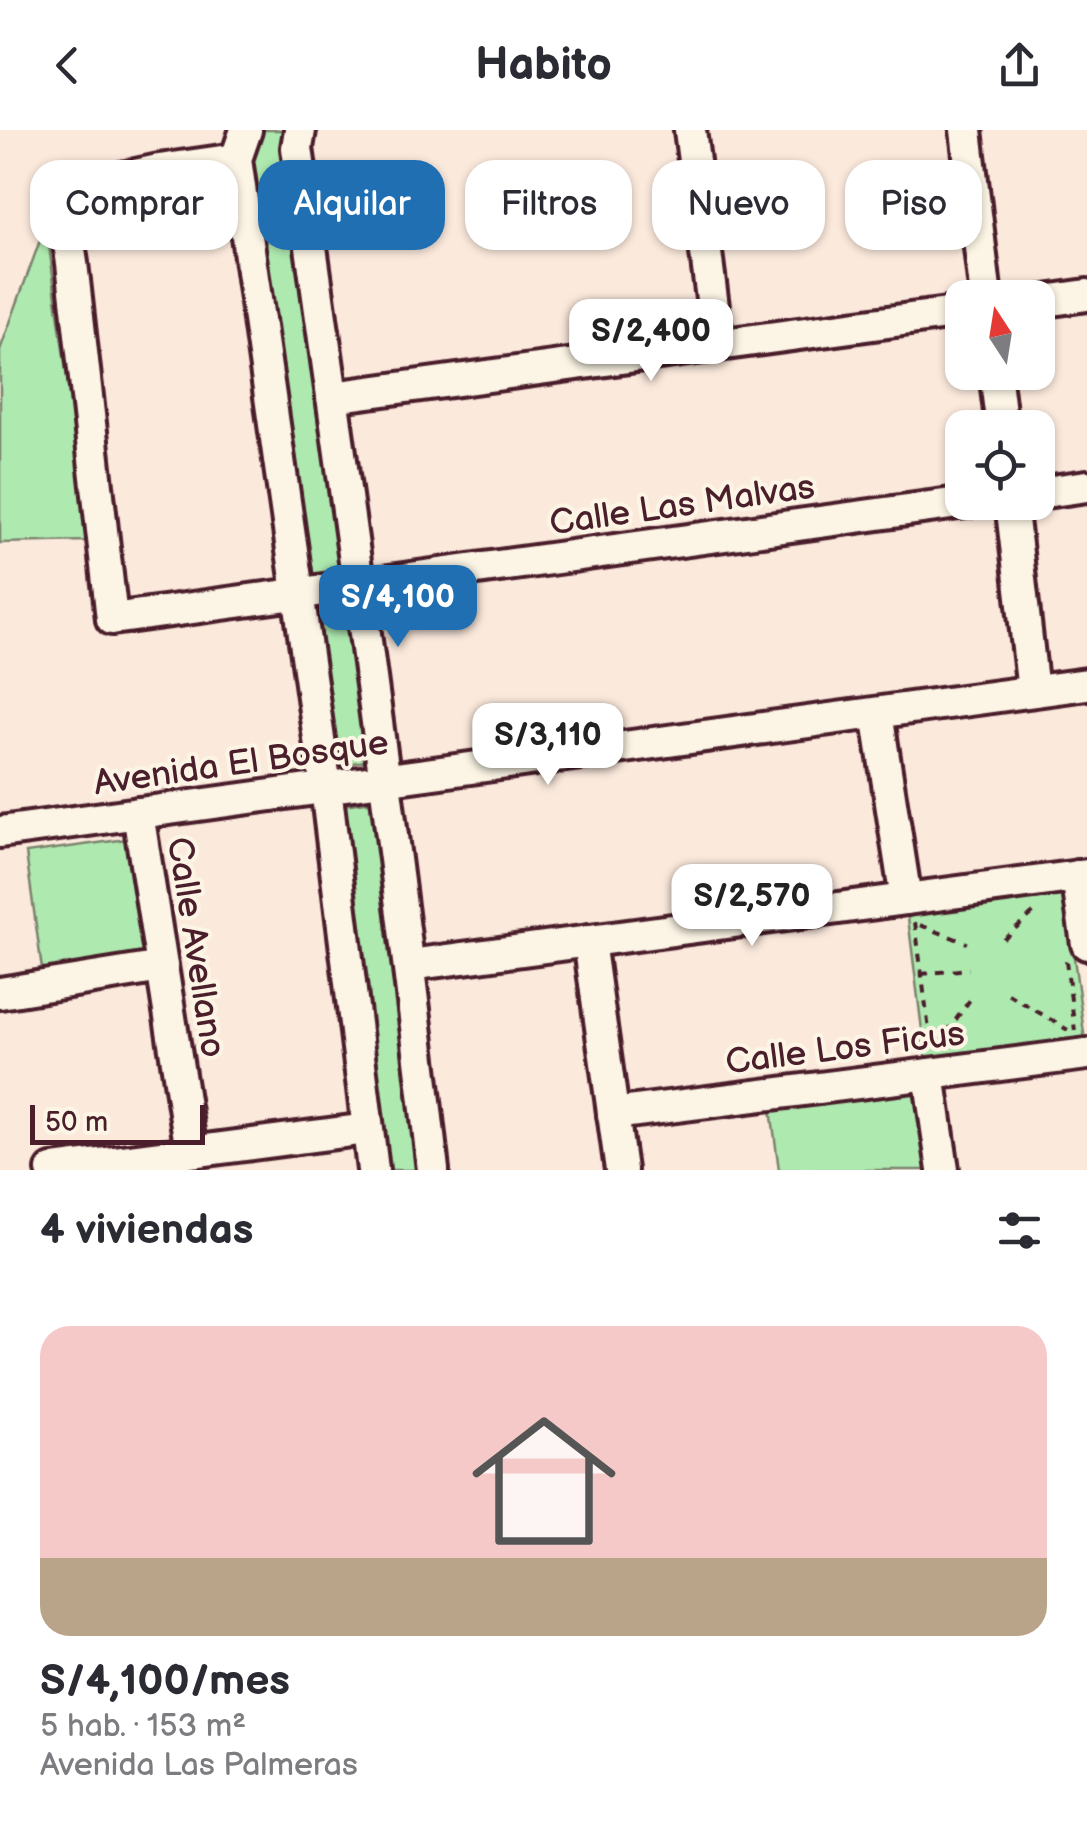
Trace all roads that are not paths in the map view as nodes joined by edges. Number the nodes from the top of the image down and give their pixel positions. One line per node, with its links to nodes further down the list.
1 (300, 130): 10 (street)
2 (690, 130): 9 (street)
3 (966, 130): 5 (street)
4 (241, 144): 16 (street); 16 (street, Calle Las Malvas)
5 (984, 280)
6 (1087, 295): 7 (street)
7 (1055, 300)
8 (945, 314): 9 (street)
9 (718, 345): 10 (street)
10 (332, 396): 15 (street)
11 (1087, 486): 12 (street)
12 (1055, 491)
13 (945, 505): 15 (street, Calle Las Malvas)
14 (1013, 520): 18 (street)
15 (360, 586): 16 (street, Calle Las Malvas); 20 (street)
16 (300, 593): 21 (street)
17 (1087, 684): 18 (street, Avenida El Bosque)
18 (1034, 691): 19 (street, Avenida El Bosque)
19 (878, 713): 20 (street, Avenida El Bosque); 25 (street)
20 (384, 780): 21 (street, Avenida El Bosque); 28 (street)
21 (326, 788): 22 (street, Avenida El Bosque); 34 (street)
22 (138, 814): 23 (street, Avenida El Bosque); 29 (street, Calle Avellano)
23 (0, 832)
24 (1071, 877): 25 (street); 27 (street)
25 (911, 912): 26 (street)
26 (589, 941): 28 (street); 33 (street)
27 (1076, 950)
28 (410, 965): 38 (street)
29 (162, 967): 30 (street); 35 (street, Calle Avellano)
30 (0, 993)
31 (1081, 1044): 32 (street, Calle Los Ficus)
32 (931, 1064): 33 (street, Calle Los Ficus); 40 (street)
33 (613, 1114): 39 (street)
34 (366, 1129): 35 (street); 37 (street)
35 (191, 1152): 36 (street)
36 (62, 1169)
37 (372, 1170)
38 (433, 1170)
39 (622, 1170)
40 (943, 1170)

